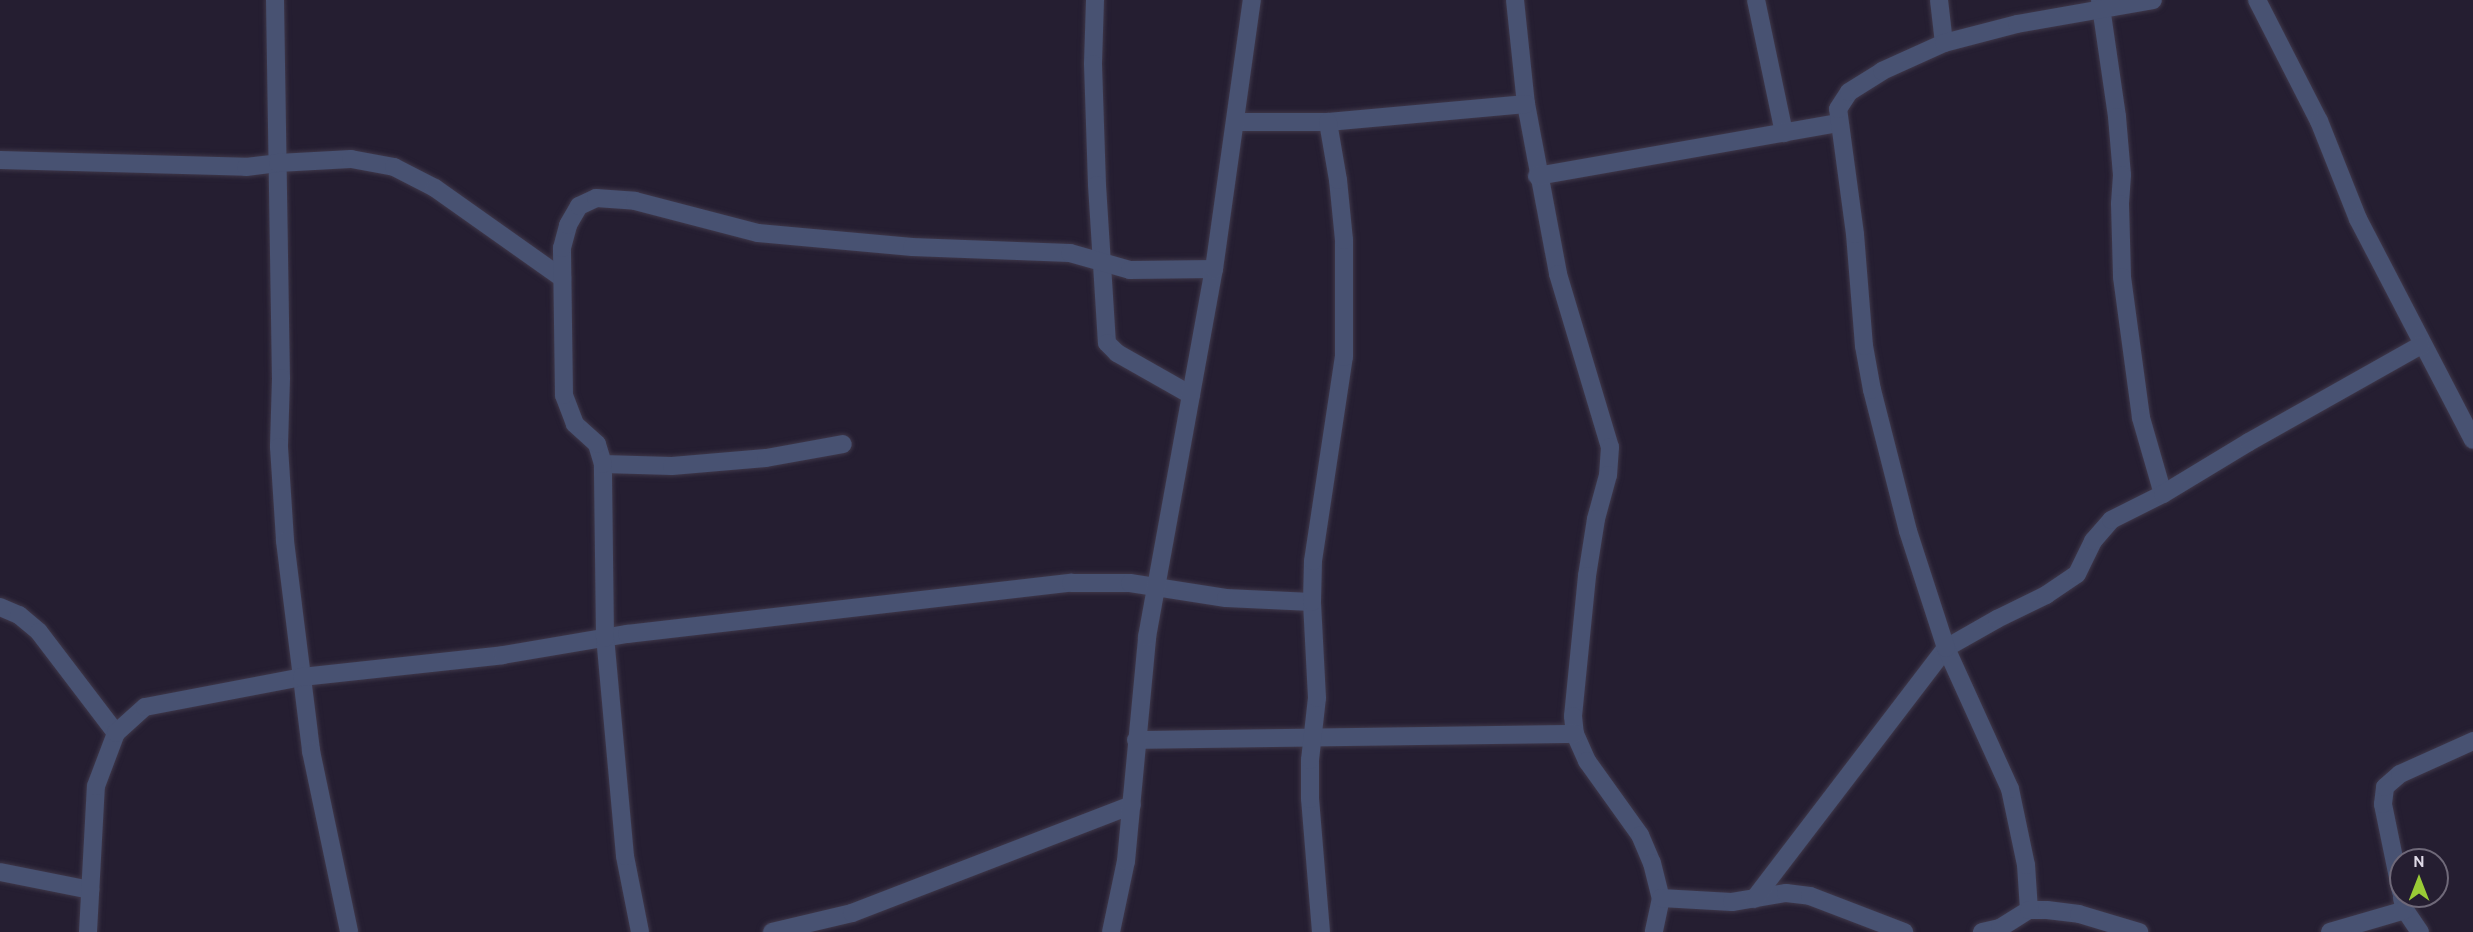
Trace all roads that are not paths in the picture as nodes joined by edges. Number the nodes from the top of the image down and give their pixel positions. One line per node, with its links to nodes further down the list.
1 (275, 0): 17 (street)
2 (1095, 0): 19 (street)
3 (1252, 0): 12 (street)
4 (1515, 0): 11 (street)
5 (1756, 0): 15 (street)
6 (1939, 0): 10 (street)
7 (2153, 0): 9 (street)
8 (2257, 0): 22 (street)
9 (2101, 4): 10 (street); 27 (street)
10 (1944, 43): 14 (street)
11 (1526, 105): 13 (street); 18 (street)
12 (1236, 122): 13 (street); 20 (street)
13 (1328, 122): 29 (street)
14 (1838, 123): 15 (street); 32 (street)
15 (1784, 133): 18 (street)
16 (0, 160): 17 (street)
17 (278, 163): 21 (street); 33 (street)
18 (1537, 176): 35 (street)
19 (1102, 260): 20 (street); 21 (street); 23 (street)
20 (1214, 269): 23 (street)
21 (562, 278): 26 (street)
22 (2421, 345): 24 (street); 27 (street)
23 (1191, 395): 28 (street)
24 (2473, 440)
25 (843, 444): 26 (street)
26 (603, 464): 31 (street)
27 (2163, 494): 32 (street)
28 (1157, 587): 29 (street); 31 (street); 37 (street)
29 (1312, 602): 36 (street)
30 (0, 607): 34 (street)
31 (605, 638): 33 (street); 51 (street)
32 (1946, 648): 44 (street); 47 (street)
33 (302, 677): 34 (street); 50 (street)
34 (116, 733): 42 (street)
35 (1575, 734): 36 (street); 43 (street)
36 (1313, 737): 37 (street); 54 (street)
37 (1136, 740): 39 (street)
38 (2473, 741): 40 (street)
39 (1132, 805): 52 (street); 53 (street)
40 (2392, 848)
41 (0, 872): 42 (street)
42 (90, 890): 49 (street)
43 (1661, 898): 44 (street); 55 (street)
44 (1754, 899): 48 (street)
45 (2389, 905): 59 (street)
46 (2407, 908): 60 (street)
47 (2029, 910): 57 (street); 58 (street)
48 (1868, 926): 56 (street)
49 (88, 932)
50 (349, 932)
51 (640, 932)
52 (772, 932)
53 (1111, 932)
54 (1321, 932)
55 (1654, 932)
56 (1904, 932)
57 (1982, 932)
58 (2139, 932)
59 (2330, 932)
60 (2420, 932)

